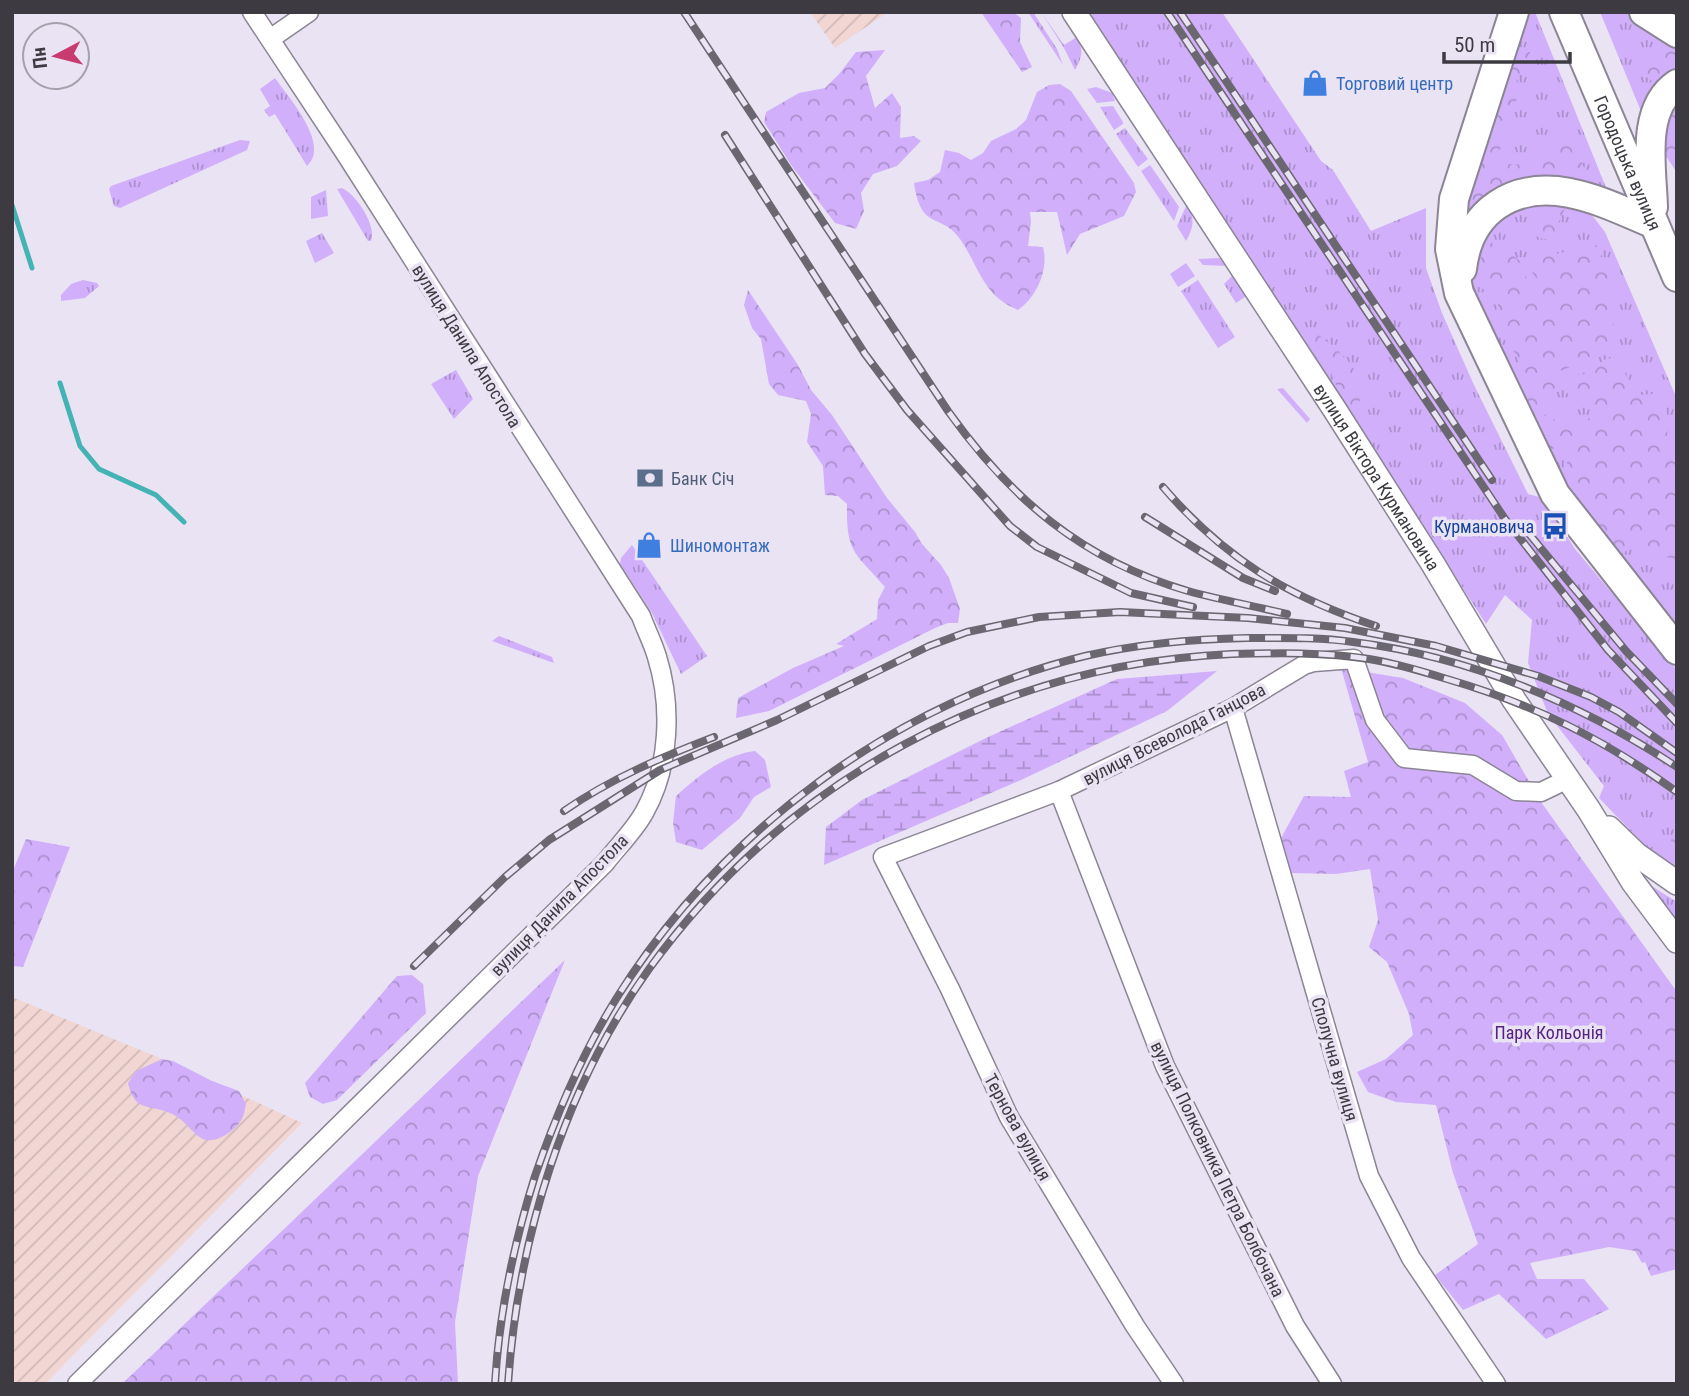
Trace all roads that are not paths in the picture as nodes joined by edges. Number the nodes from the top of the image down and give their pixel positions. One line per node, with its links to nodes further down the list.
1 (252, 12): 8 (street, вулиця Данила Апостола)
2 (309, 12): 8 (street)
3 (1074, 12): 15 (street, вулиця Віктора Курмановича)
4 (1514, 12): 12 (main road)
5 (1564, 12): 10 (main road, Городоцька вулиця)
6 (1644, 12): 7 (main road)
7 (1677, 33)
8 (270, 39): 21 (street, вулиця Данила Апостола)
9 (1677, 84): 10 (main road)
10 (1654, 224): 11 (main road, Городоцька вулиця); 12 (main road)
11 (1677, 277)
12 (1459, 293): 13 (main road)
13 (1677, 650)
14 (1233, 708): 15 (street, вулиця Всеволода Ганцова); 16 (street, вулиця Всеволода Ганцова); 24 (street, Сполучна вулиця)
15 (1568, 779): 17 (street, вулиця Віктора Курмановича)
16 (1059, 791): 18 (street, вулиця Всеволода Ганцова); 23 (street, вулиця Полковника Петра Болбочана)
17 (1589, 810): 19 (street); 20 (street, вулиця Віктора Курмановича)
18 (883, 858): 22 (street, Тернова вулиця)
19 (1677, 883)
20 (1677, 941)
21 (77, 1384)
22 (1174, 1384)
23 (1332, 1384)
24 (1496, 1384)

